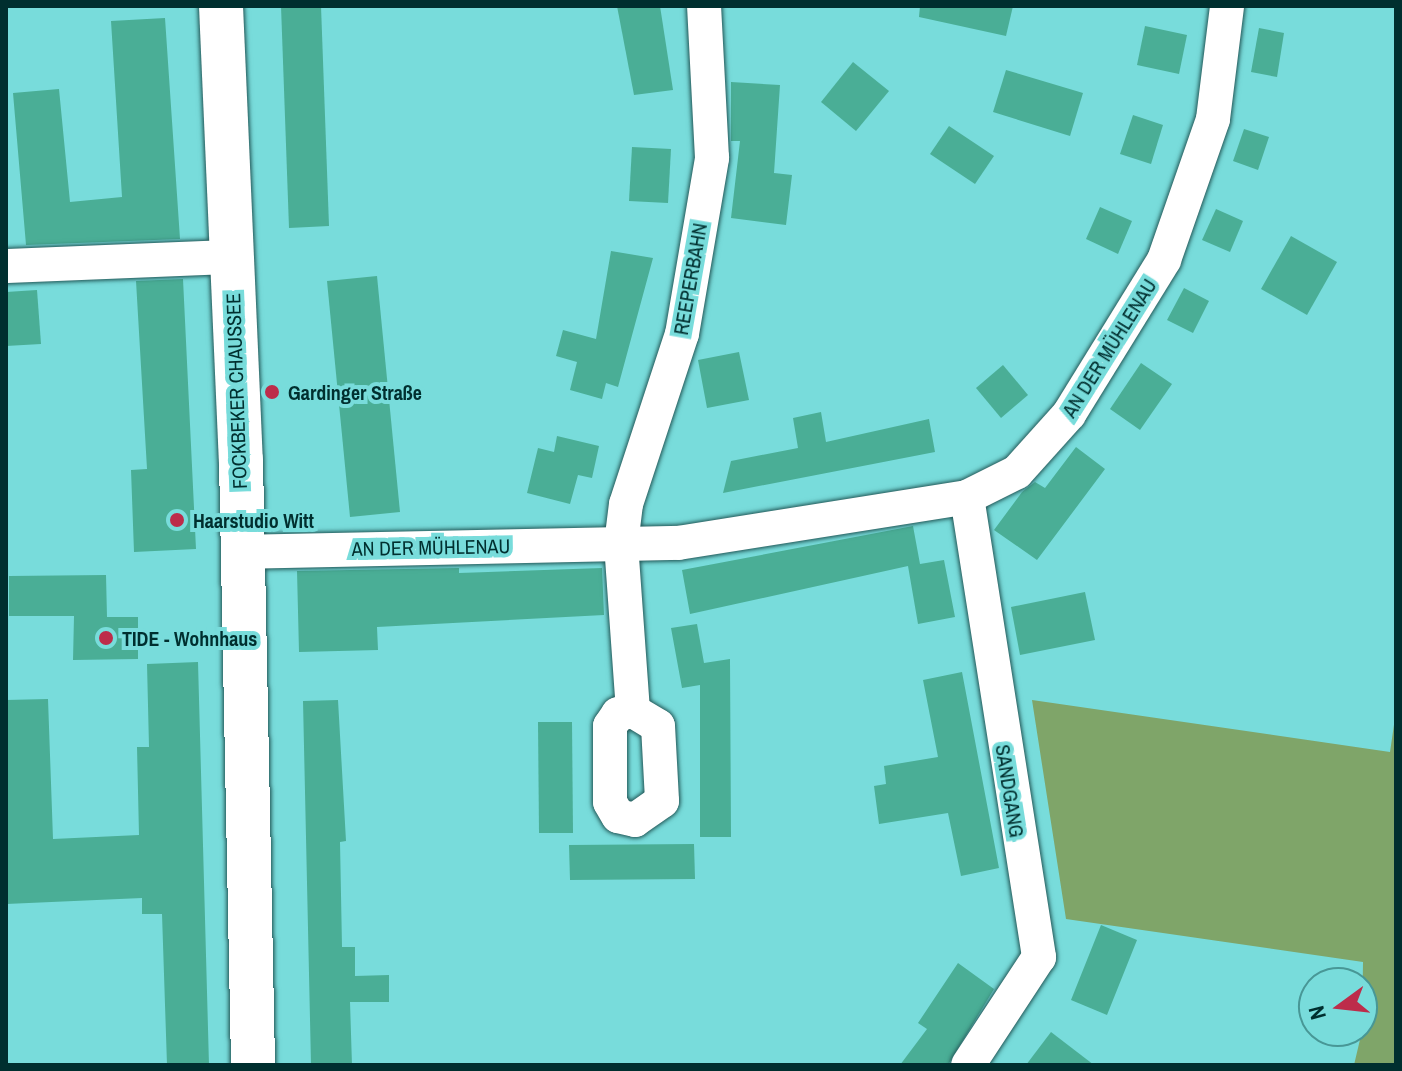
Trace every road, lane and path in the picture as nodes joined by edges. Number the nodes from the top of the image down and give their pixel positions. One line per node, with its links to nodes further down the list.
1 (221, 6): 4 (main road, FOCKBEKER CHAUSSEE)
2 (704, 6): 7 (street, REEPERBAHN)
3 (1227, 6): 6 (street, AN DER MÜHLENAU)
4 (230, 257): 5 (street); 8 (main road, FOCKBEKER CHAUSSEE)
5 (6, 266)
6 (967, 497): 7 (street, AN DER MÜHLENAU); 11 (street, SANDGANG)
7 (621, 544): 8 (street, AN DER MÜHLENAU); 9 (street)
8 (241, 552): 10 (main road, FOCKBEKER CHAUSSEE)
9 (633, 711)
10 (253, 1065)
11 (968, 1065)

